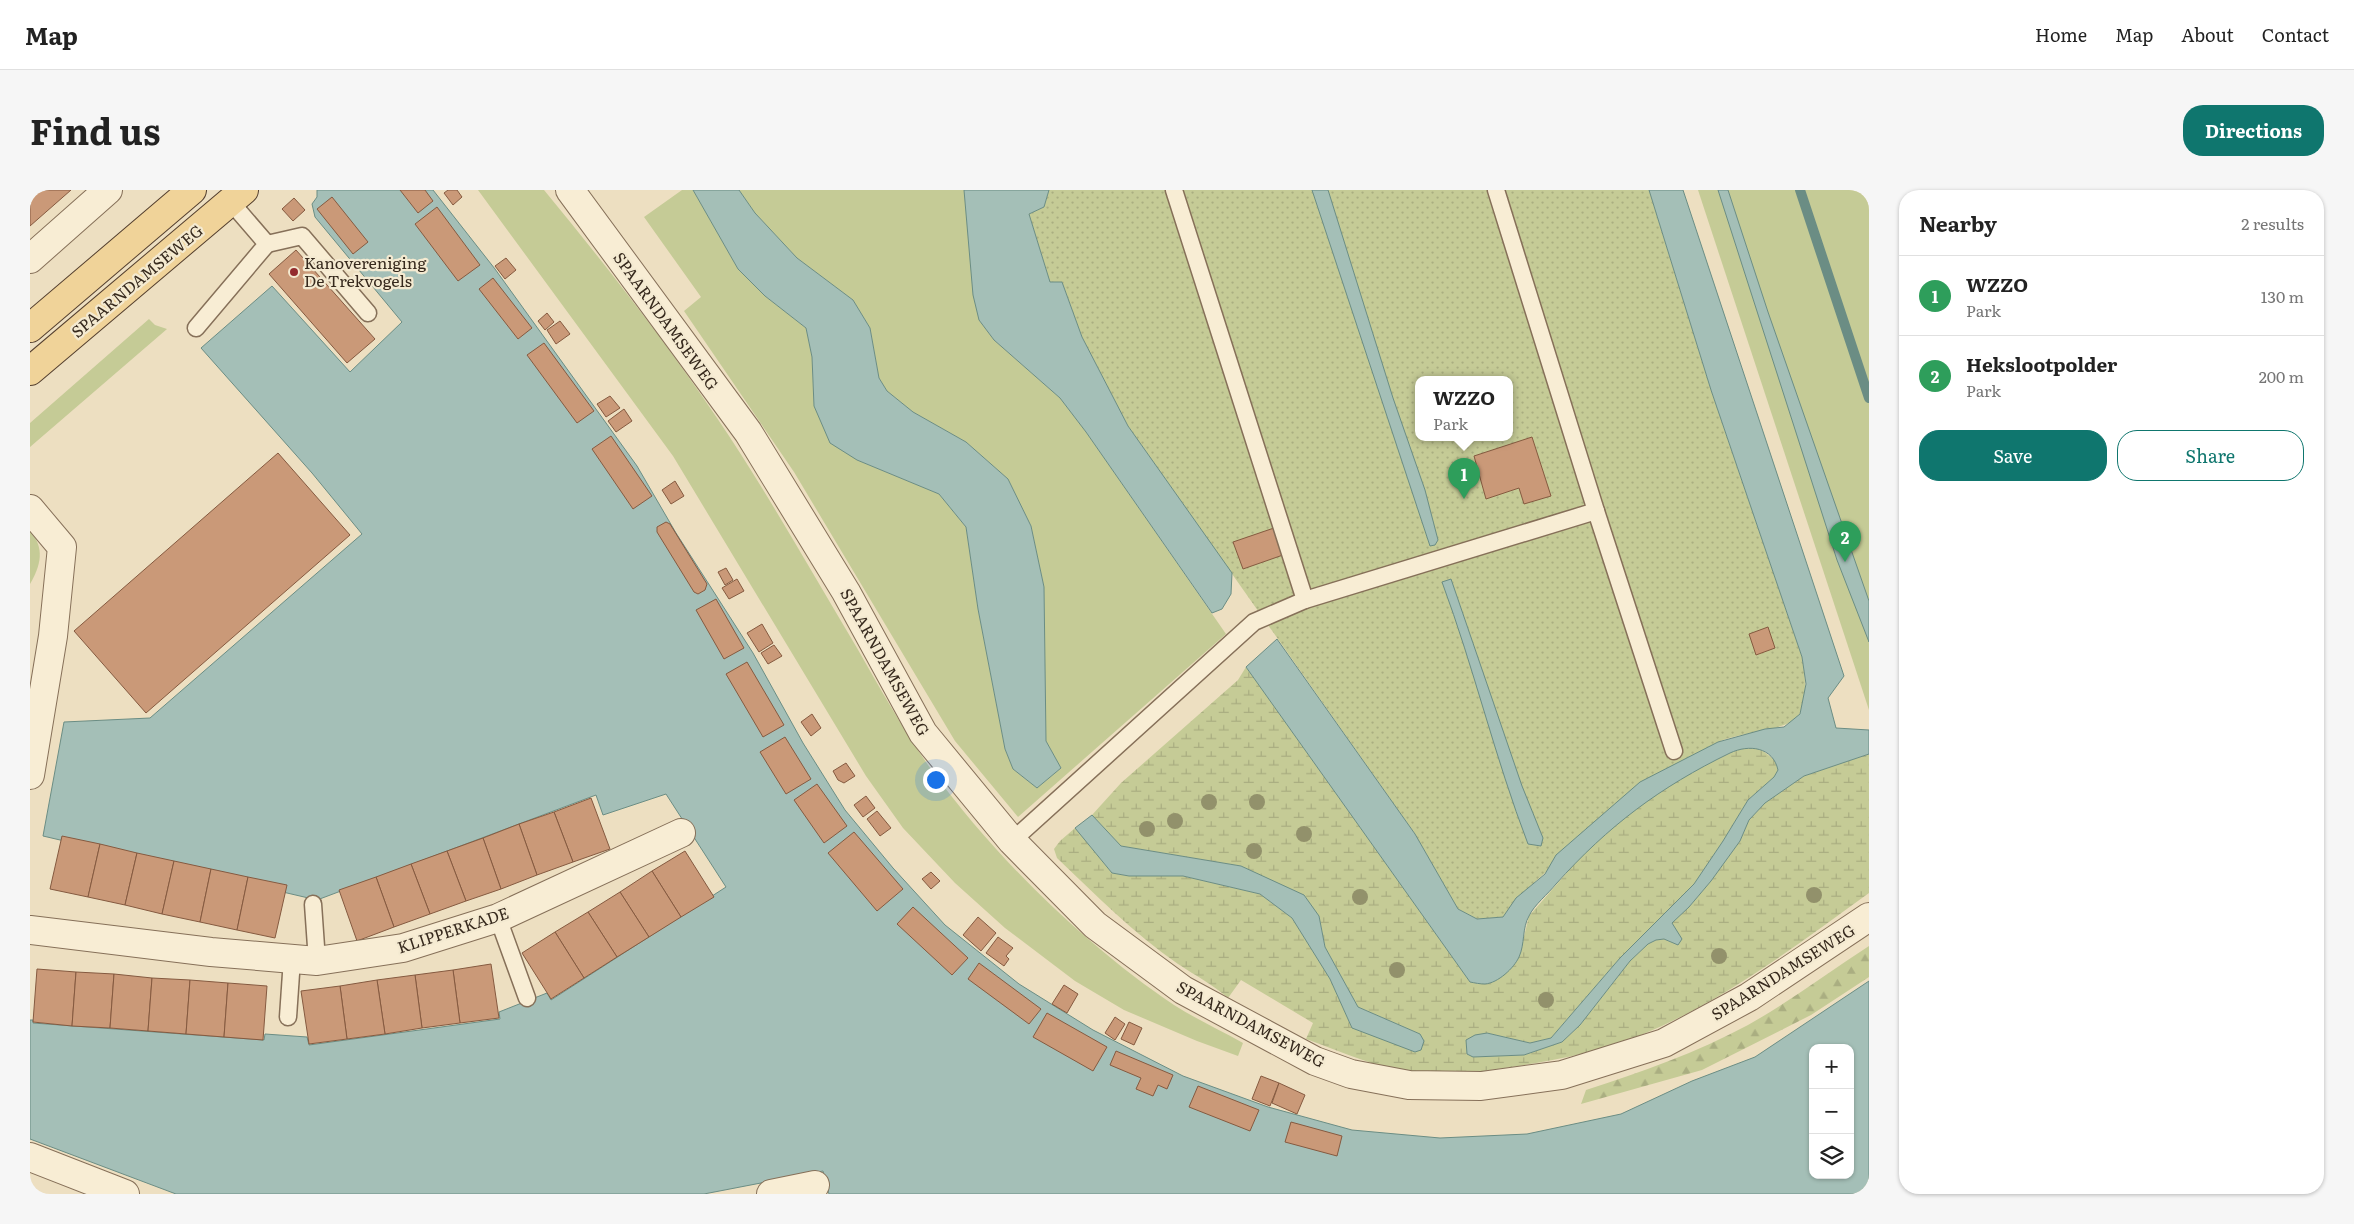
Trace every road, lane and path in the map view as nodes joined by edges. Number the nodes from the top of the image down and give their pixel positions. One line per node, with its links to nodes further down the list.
1 (108, 190): 8 (street)
2 (192, 190): 10 (main road, SPAARNDAMSEWEG)
3 (570, 190): 20 (street, SPAARNDAMSEWEG)
4 (1174, 190): 15 (lane)
5 (1496, 190): 14 (lane)
6 (237, 196): 7 (lane); 12 (main road, SPAARNDAMSEWEG)
7 (267, 244): 9 (lane); 11 (lane)
8 (30, 259)
9 (368, 313)
10 (30, 328)
11 (196, 328)
12 (30, 371)
13 (30, 509): 16 (street)
14 (1596, 511): 15 (lane); 17 (lane)
15 (1305, 600): 20 (lane)
16 (42, 637): 18 (street)
17 (1674, 751)
18 (30, 774)
19 (681, 833): 23 (street, KLIPPERKADE)
20 (1012, 841): 22 (street, SPAARNDAMSEWEG)
21 (313, 904): 25 (lane)
22 (1869, 917)
23 (498, 918): 25 (street, KLIPPERKADE); 26 (lane)
24 (30, 930): 25 (street, KLIPPERKADE)
25 (305, 960): 27 (lane)
26 (527, 998)
27 (288, 1017)
28 (30, 1157): 30 (street)
29 (815, 1185): 31 (street)
30 (125, 1194)
31 (771, 1194)

